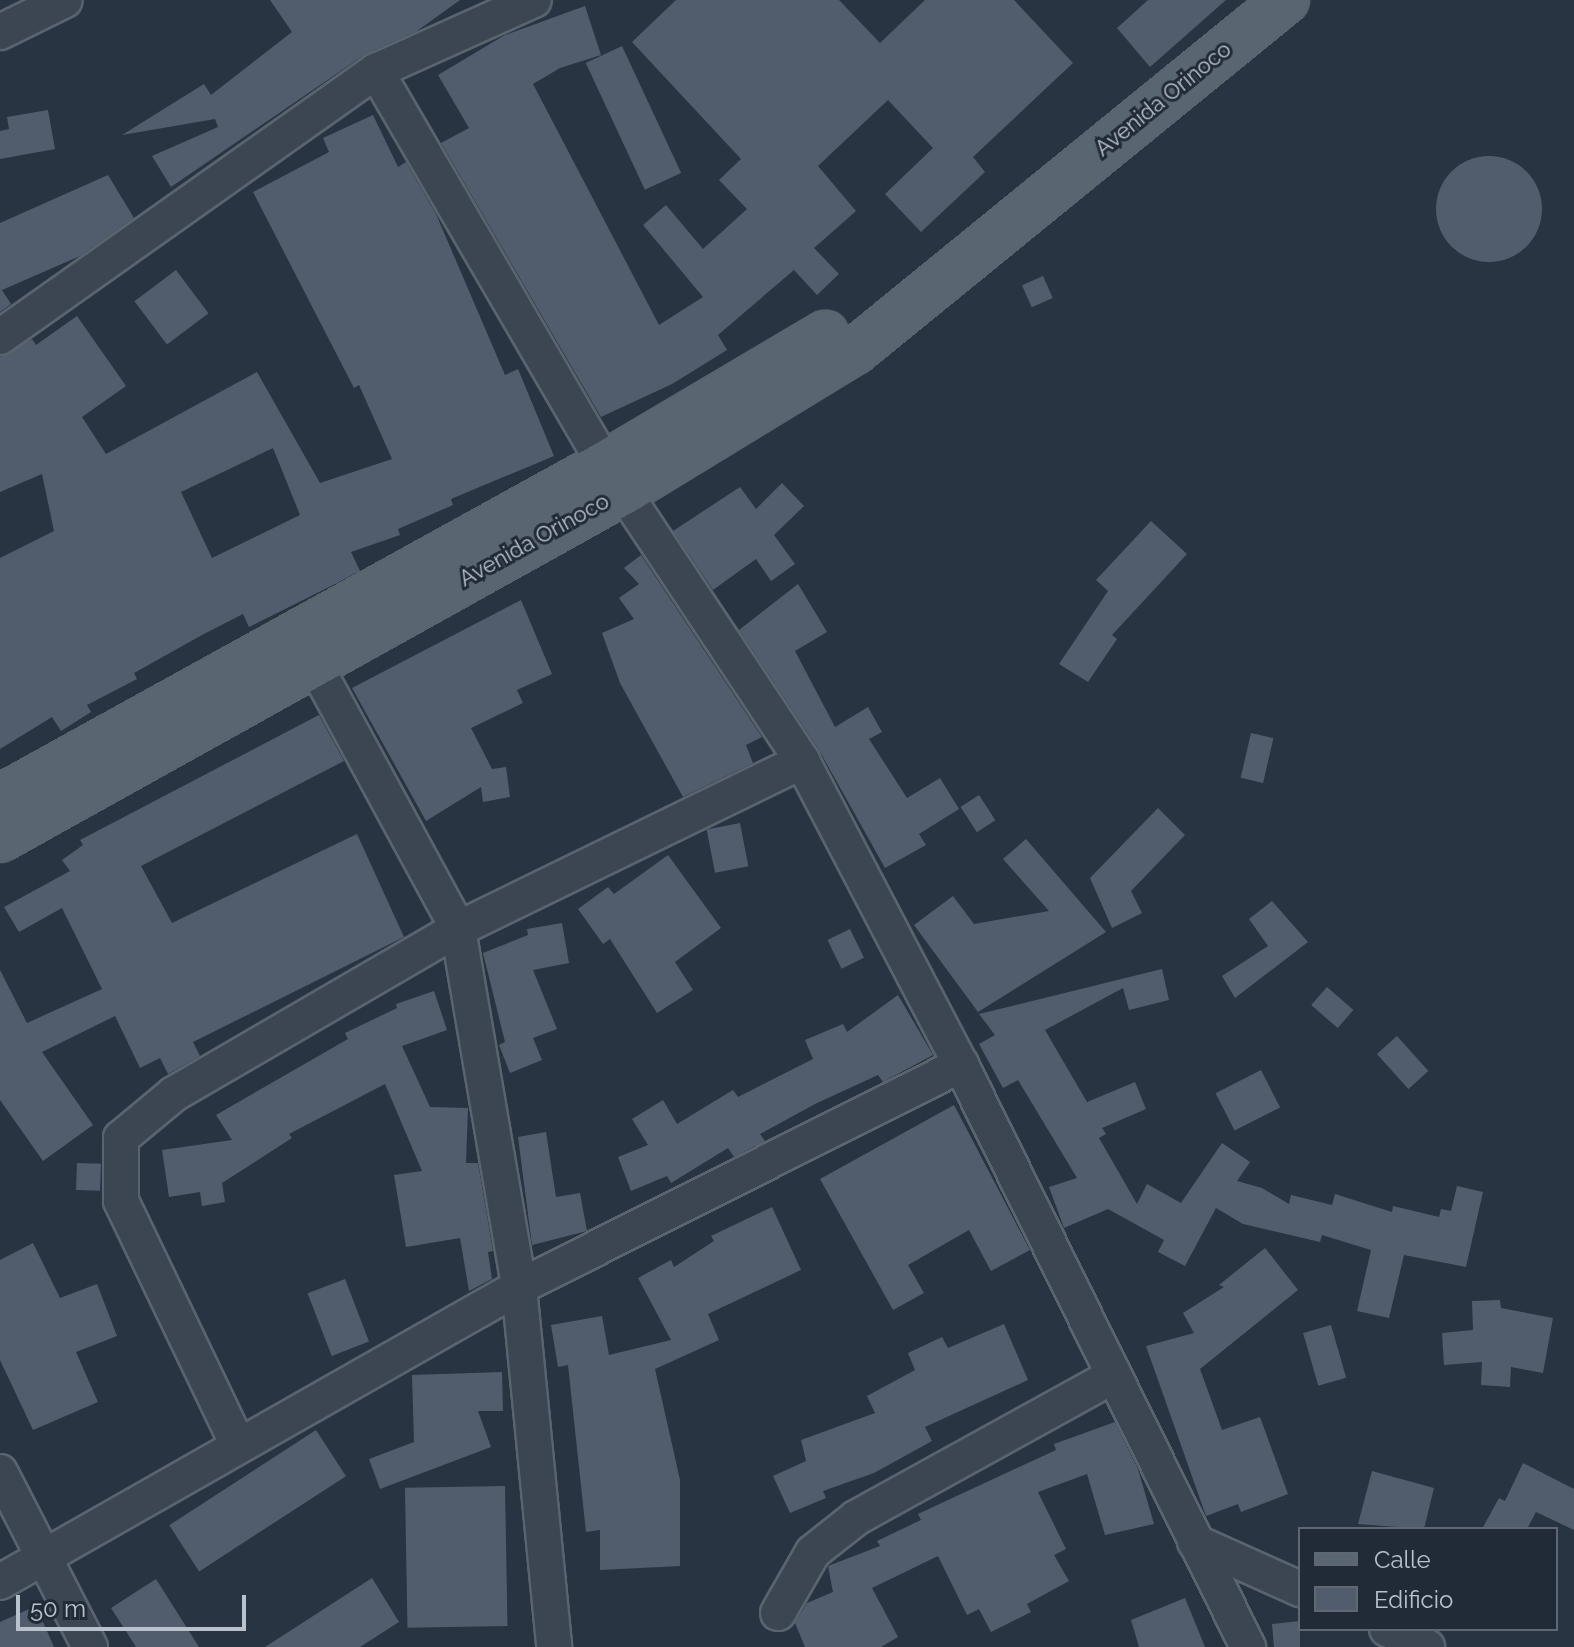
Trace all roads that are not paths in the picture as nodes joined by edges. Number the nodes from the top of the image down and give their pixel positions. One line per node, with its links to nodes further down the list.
1 (65, 0): 4 (street)
2 (534, 0): 5 (street)
3 (1286, 0): 7 (main road, Avenida Orinoco)
4 (0, 32)
5 (376, 71): 6 (street); 7 (street)
6 (0, 337)
7 (616, 477): 8 (main road, Avenida Orinoco); 9 (street)
8 (305, 646): 10 (main road, Avenida Orinoco); 11 (main road, Avenida Orinoco); 12 (street)
9 (802, 761): 12 (street); 13 (street)
10 (0, 798)
11 (0, 839)
12 (458, 929): 14 (street); 16 (street)
13 (961, 1065): 14 (street); 15 (street)
14 (519, 1287): 16 (street); 25 (street)
15 (1113, 1376): 18 (street); 22 (street)
16 (238, 1445): 19 (street)
17 (0, 1472): 19 (street)
18 (1195, 1542): 21 (street); 26 (street)
19 (44, 1558): 20 (street); 24 (street)
20 (0, 1582)
21 (1298, 1588)
22 (778, 1613)
23 (1391, 1631): 27 (street)
24 (90, 1647)
25 (554, 1647)
26 (1248, 1647)
27 (1427, 1647)

